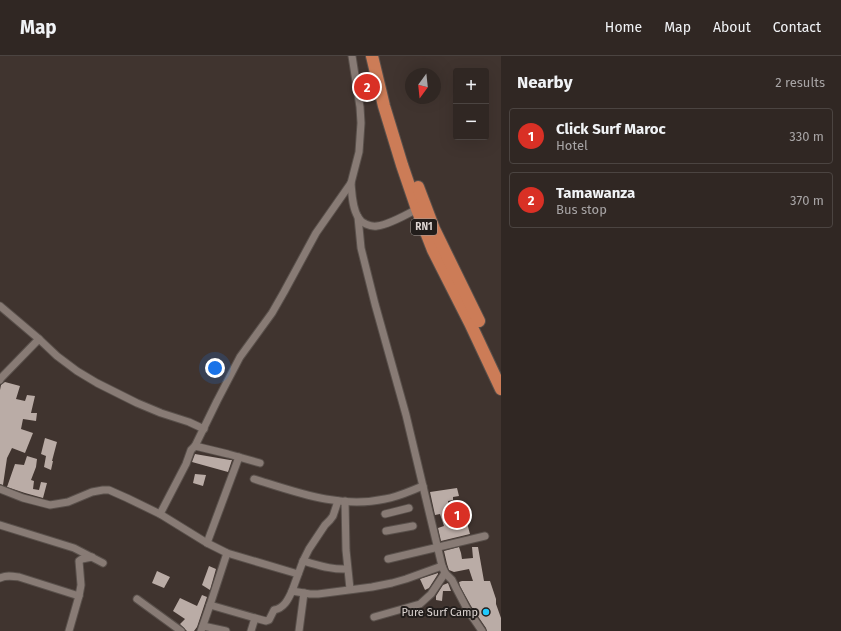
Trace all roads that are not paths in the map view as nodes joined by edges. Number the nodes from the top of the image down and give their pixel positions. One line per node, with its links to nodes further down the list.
1 (352, 56): 4 (street)
2 (372, 56): 5 (highway, RN1)
3 (380, 56): 9 (highway, RN1)
4 (351, 183): 6 (street); 12 (street)
5 (417, 209): 6 (street); 11 (highway, RN1)
6 (358, 217): 17 (street)
7 (0, 306): 8 (street)
8 (39, 339): 10 (street); 12 (street)
9 (501, 370)
10 (0, 380)
11 (501, 388)
12 (204, 429): 13 (street)
13 (195, 446): 14 (street); 21 (street)
14 (239, 457): 15 (street); 27 (street)
15 (260, 463)
16 (254, 479): 19 (street)
17 (423, 486): 19 (street); 28 (street)
18 (0, 490): 21 (street)
19 (341, 501): 32 (street); 34 (street)
20 (409, 508): 22 (street)
21 (160, 514): 27 (street)
22 (385, 514)
23 (0, 525): 30 (street)
24 (413, 526): 25 (street)
25 (386, 531)
26 (485, 536): 28 (street)
27 (207, 543): 29 (street)
28 (436, 547): 31 (street); 35 (street)
29 (227, 554): 36 (street); 43 (street)
30 (92, 558): 33 (street); 41 (street)
31 (388, 559)
32 (303, 561): 34 (street); 36 (street)
33 (103, 563)
34 (347, 569): 38 (street)
35 (443, 569): 38 (street); 44 (street); 52 (street)
36 (298, 574): 39 (street)
37 (0, 578): 41 (street)
38 (350, 589): 40 (street)
39 (292, 590): 40 (street); 45 (street)
40 (304, 593): 51 (street)
41 (79, 596): 47 (street)
42 (137, 599): 48 (street)
43 (210, 605): 45 (street); 46 (street)
44 (374, 617)
45 (255, 618): 50 (street)
46 (202, 628): 49 (street)
47 (69, 631)
48 (181, 631)
49 (226, 631)
50 (252, 631)
51 (300, 631)
52 (482, 631)

